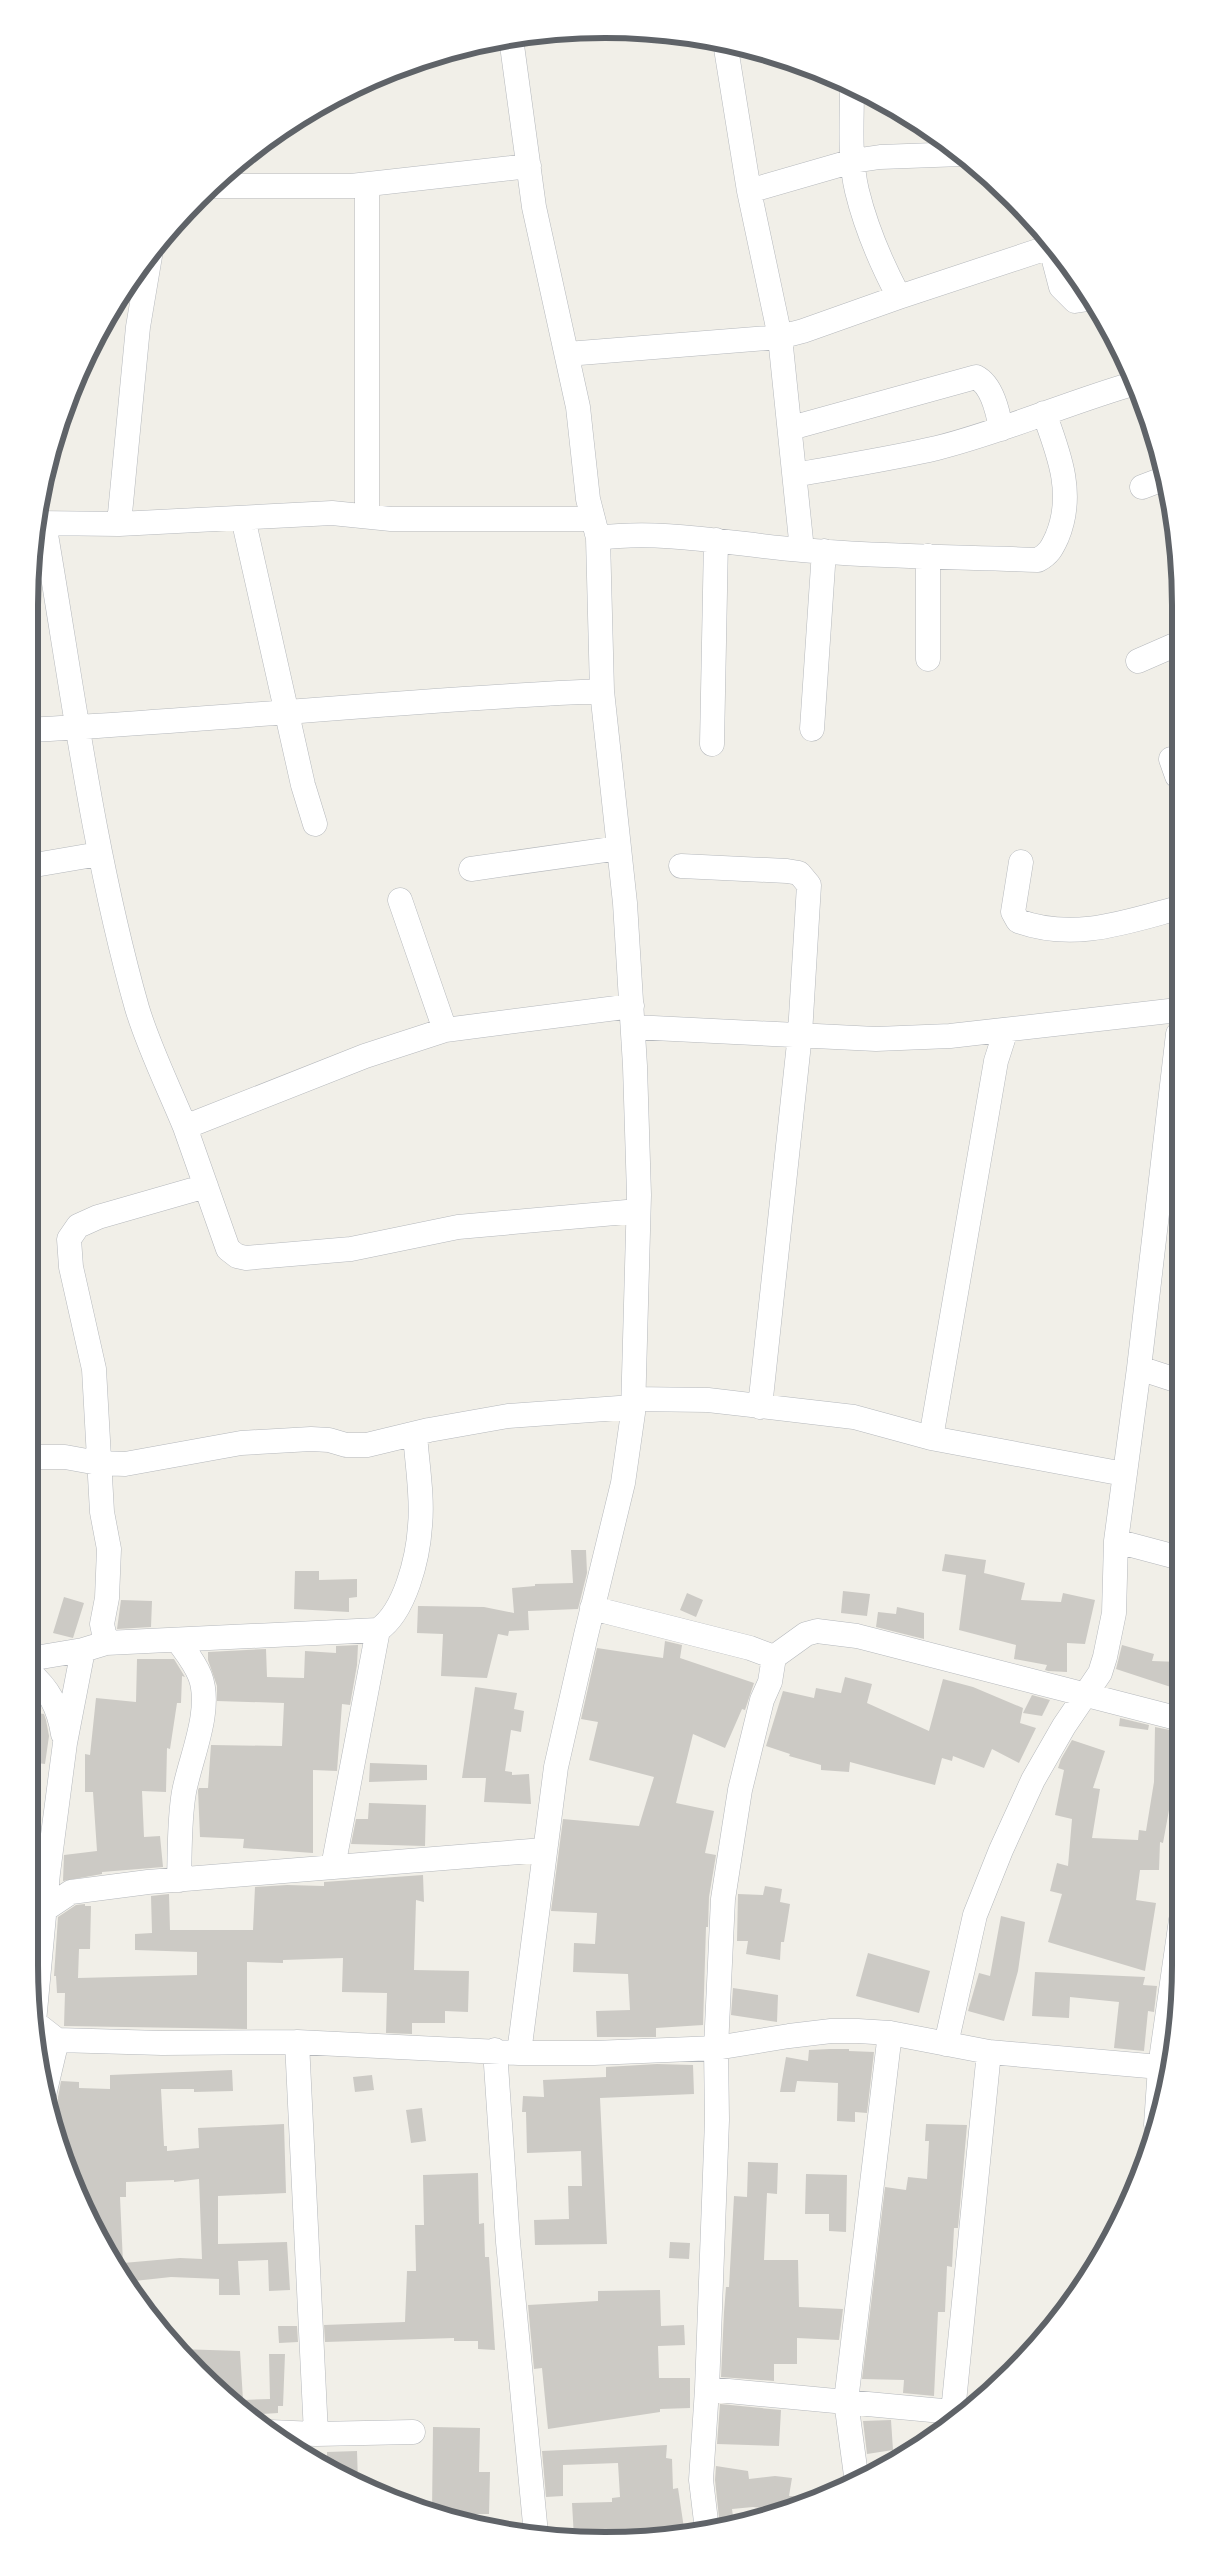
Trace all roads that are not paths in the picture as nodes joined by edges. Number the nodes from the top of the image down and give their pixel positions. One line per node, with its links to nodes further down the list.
1 (512, 45): 6 (street)
2 (726, 51): 9 (street)
3 (852, 94): 5 (street)
4 (949, 154): 5 (street)
5 (853, 161): 9 (street); 13 (street)
6 (529, 166): 7 (street); 16 (street)
7 (367, 185): 8 (street); 22 (street)
8 (223, 186)
9 (748, 191): 15 (street)
10 (1044, 246): 13 (street)
11 (1053, 257): 14 (street)
12 (148, 270): 25 (street)
13 (898, 297): 15 (street)
14 (1083, 300)
15 (780, 337): 16 (street); 19 (street)
16 (567, 354): 26 (street)
17 (1128, 385): 18 (street)
18 (1044, 413): 20 (street); 30 (street)
19 (791, 428): 20 (street); 21 (street)
20 (1001, 429): 21 (street)
21 (795, 475): 29 (street)
22 (367, 516): 23 (street); 26 (street)
23 (243, 518): 25 (street); 35 (street)
24 (43, 523): 25 (street)
25 (119, 524)
26 (595, 528): 28 (street); 34 (street)
27 (42, 533): 36 (street)
28 (716, 540): 29 (street); 39 (street)
29 (813, 551): 30 (street); 38 (street)
30 (928, 556): 32 (street)
31 (1172, 646): 33 (street)
32 (928, 659)
33 (1138, 661)
34 (602, 691): 35 (street); 41 (street)
35 (286, 711): 36 (street); 40 (street)
36 (79, 727): 37 (street); 42 (street)
37 (38, 729)
38 (812, 729)
39 (712, 744)
40 (315, 824)
41 (619, 848): 46 (street); 50 (street)
42 (100, 854): 44 (street); 54 (street)
43 (1021, 862): 48 (street)
44 (38, 864)
45 (680, 866): 53 (street)
46 (471, 869)
47 (400, 900): 51 (street)
48 (1172, 909)
49 (1172, 1011): 52 (street)
50 (632, 1017): 51 (street); 53 (street); 58 (street)
51 (445, 1030): 54 (street)
52 (1006, 1030): 53 (street); 64 (street)
53 (800, 1034): 62 (street)
54 (185, 1127): 57 (street)
55 (1172, 1127): 56 (street)
56 (1169, 1174): 59 (street)
57 (206, 1186): 58 (street); 66 (street)
58 (638, 1211): 61 (street)
59 (1139, 1368): 60 (street); 67 (street)
60 (1172, 1379)
61 (633, 1402): 62 (street); 63 (street); 70 (street)
62 (760, 1407): 64 (street)
63 (415, 1434): 66 (street); 71 (street)
64 (931, 1438): 67 (street)
65 (38, 1457): 66 (street)
66 (98, 1463): 73 (street)
67 (1124, 1474): 68 (street)
68 (1116, 1541): 69 (street); 78 (street)
69 (1172, 1556)
70 (592, 1608): 75 (street); 81 (street)
71 (378, 1630): 72 (street); 82 (street)
72 (178, 1641): 73 (street); 84 (street)
73 (106, 1643): 74 (street)
74 (84, 1650): 76 (street); 80 (street)
75 (774, 1657): 78 (street); 94 (street)
76 (38, 1658)
77 (38, 1680): 80 (street)
78 (1085, 1694): 79 (street); 93 (street)
79 (1172, 1717)
80 (65, 1743): 83 (street)
81 (544, 1850): 82 (street); 97 (street)
82 (333, 1868): 84 (street)
83 (48, 1873): 85 (street); 86 (street)
84 (179, 1880): 85 (street)
85 (71, 1892): 86 (street)
86 (44, 1910): 87 (street)
87 (38, 1974)
88 (1171, 1994): 98 (street)
89 (41, 2028): 91 (street)
90 (890, 2033): 93 (street); 94 (street); 102 (street)
91 (57, 2040): 92 (street); 99 (street)
92 (297, 2042): 95 (street); 107 (street)
93 (946, 2044): 96 (street)
94 (716, 2048): 97 (street); 101 (street)
95 (495, 2050): 97 (street); 110 (street)
96 (989, 2052): 98 (street); 103 (street)
97 (519, 2053)
98 (1160, 2068): 100 (street)
99 (48, 2077)
100 (1158, 2090)
101 (707, 2389): 102 (street); 109 (street)
102 (846, 2401): 104 (street); 108 (street)
103 (955, 2411)
104 (948, 2416)
105 (413, 2432): 107 (street)
106 (284, 2433): 107 (street)
107 (316, 2434)
108 (856, 2474)
109 (706, 2524)
110 (535, 2528)

